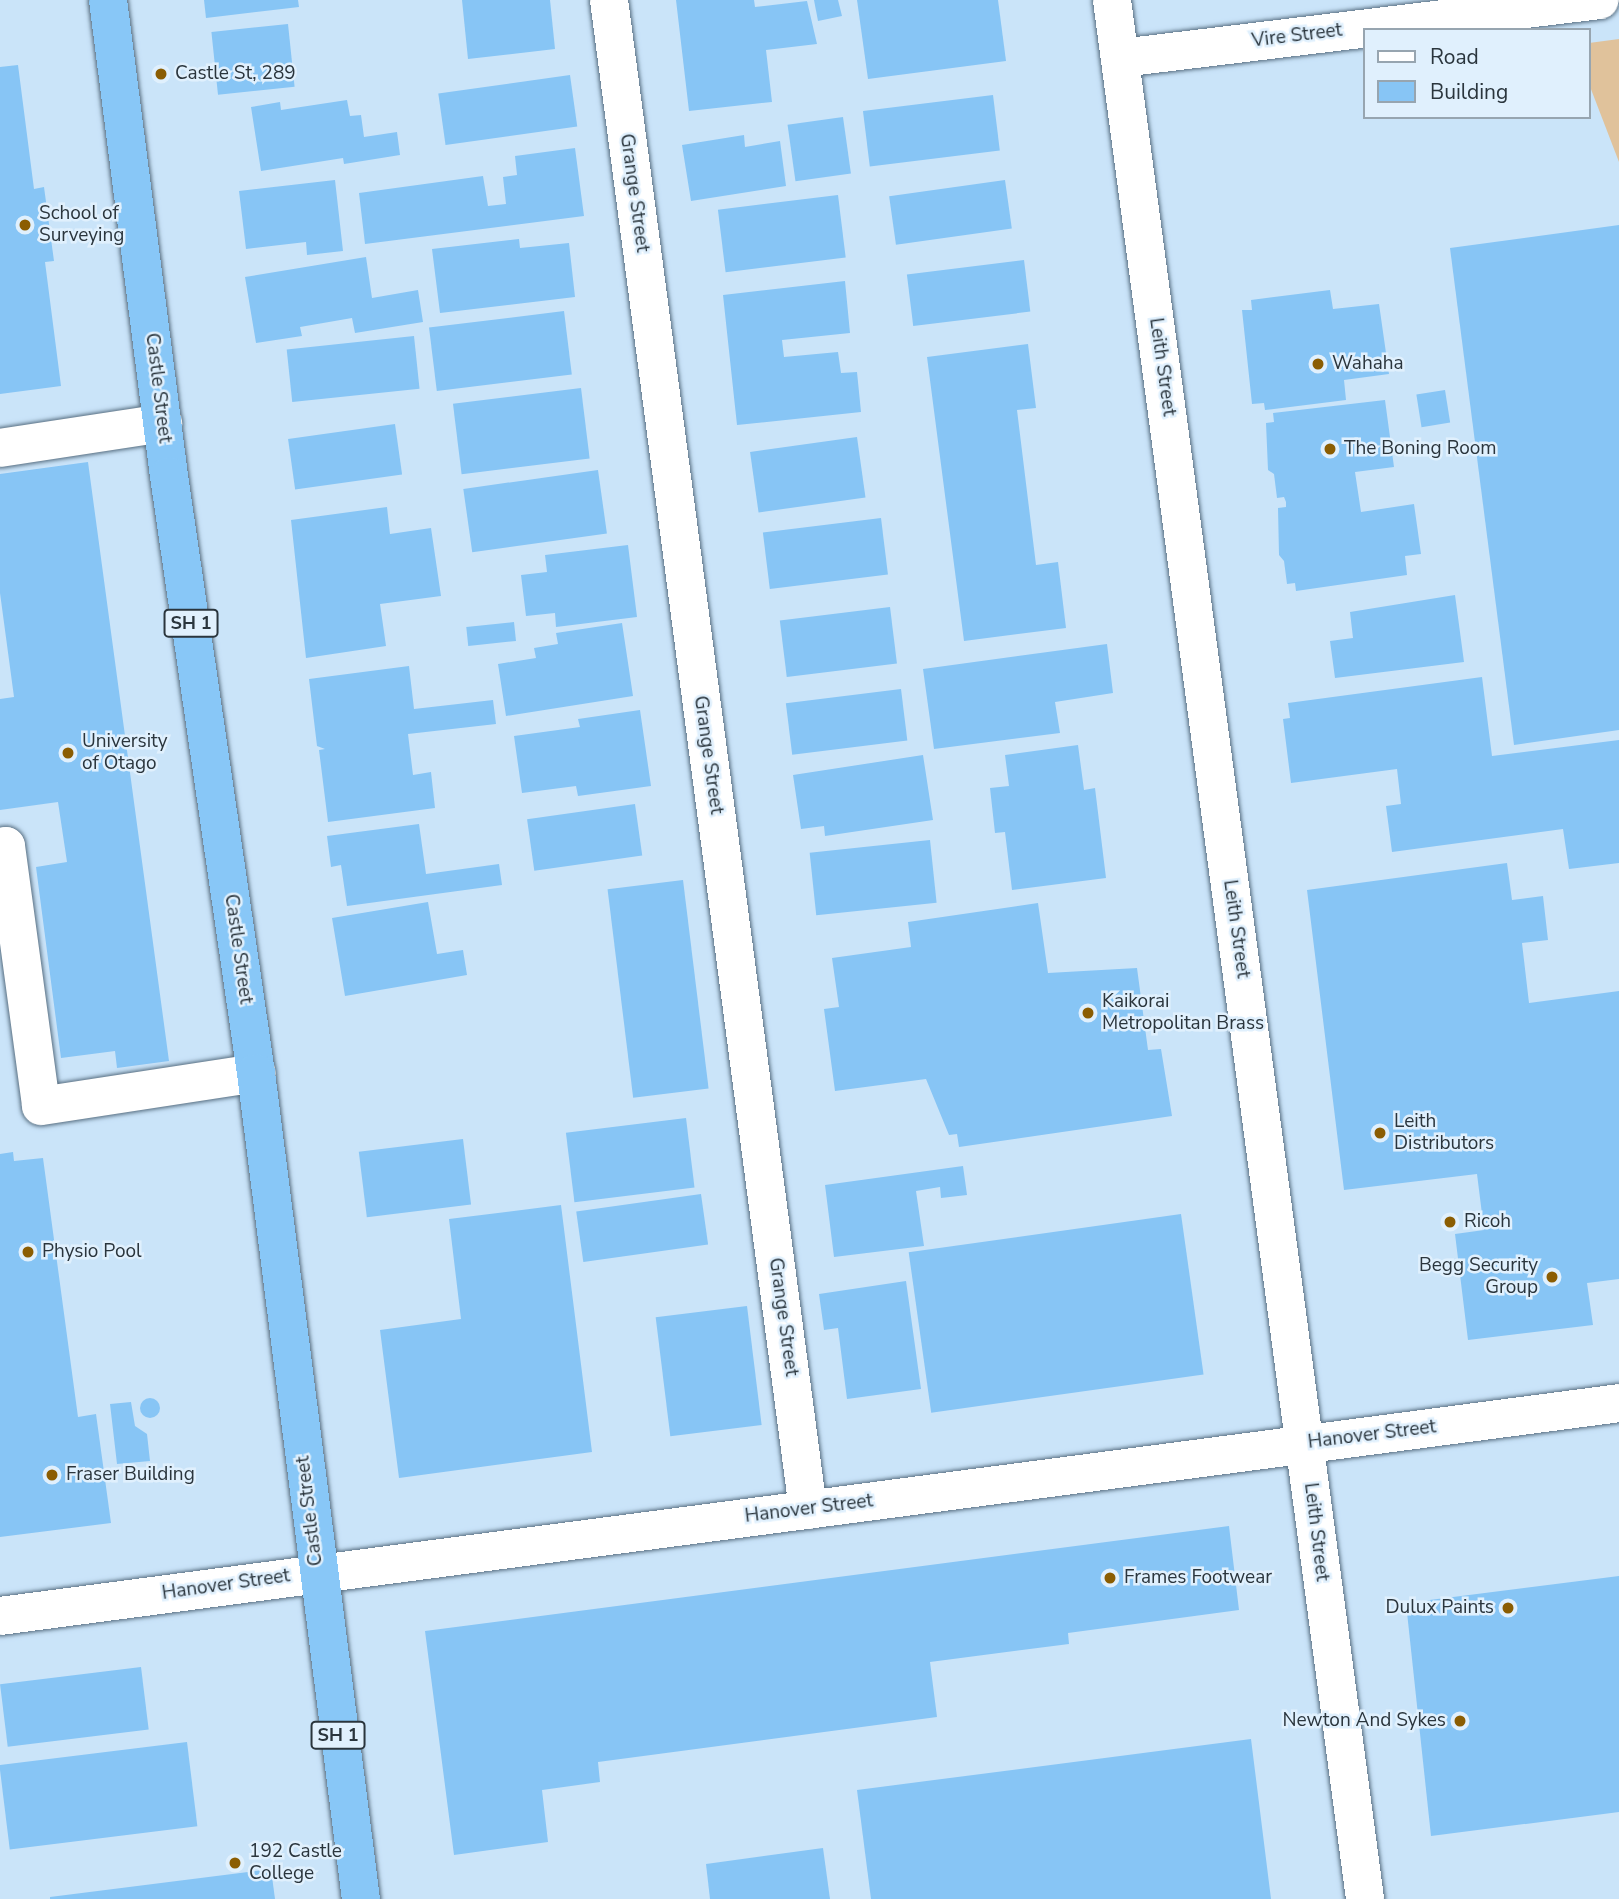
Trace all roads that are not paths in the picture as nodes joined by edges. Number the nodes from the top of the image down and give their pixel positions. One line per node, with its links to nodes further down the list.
1 (108, 0): 8 (highway, Castle Street / SH 1)
2 (609, 0): 14 (street, Grange Street)
3 (1112, 0): 7 (street, Leith Street)
4 (1599, 0): 5 (street, Vire Street)
5 (1368, 28)
6 (1364, 29): 7 (street, Vire Street)
7 (1121, 58): 13 (street, Leith Street)
8 (163, 423): 9 (street); 11 (highway, Castle Street / SH 1)
9 (0, 448)
10 (0, 847): 11 (street)
11 (256, 1073): 15 (highway, Castle Street / SH 1)
12 (1619, 1403): 13 (street, Hanover Street)
13 (1304, 1444): 14 (street, Hanover Street); 18 (street, Leith Street)
14 (808, 1510): 15 (street, Hanover Street)
15 (317, 1572): 16 (street, Hanover Street); 17 (highway, Castle Street / SH 1)
16 (0, 1616)
17 (361, 1899)
18 (1365, 1899)

